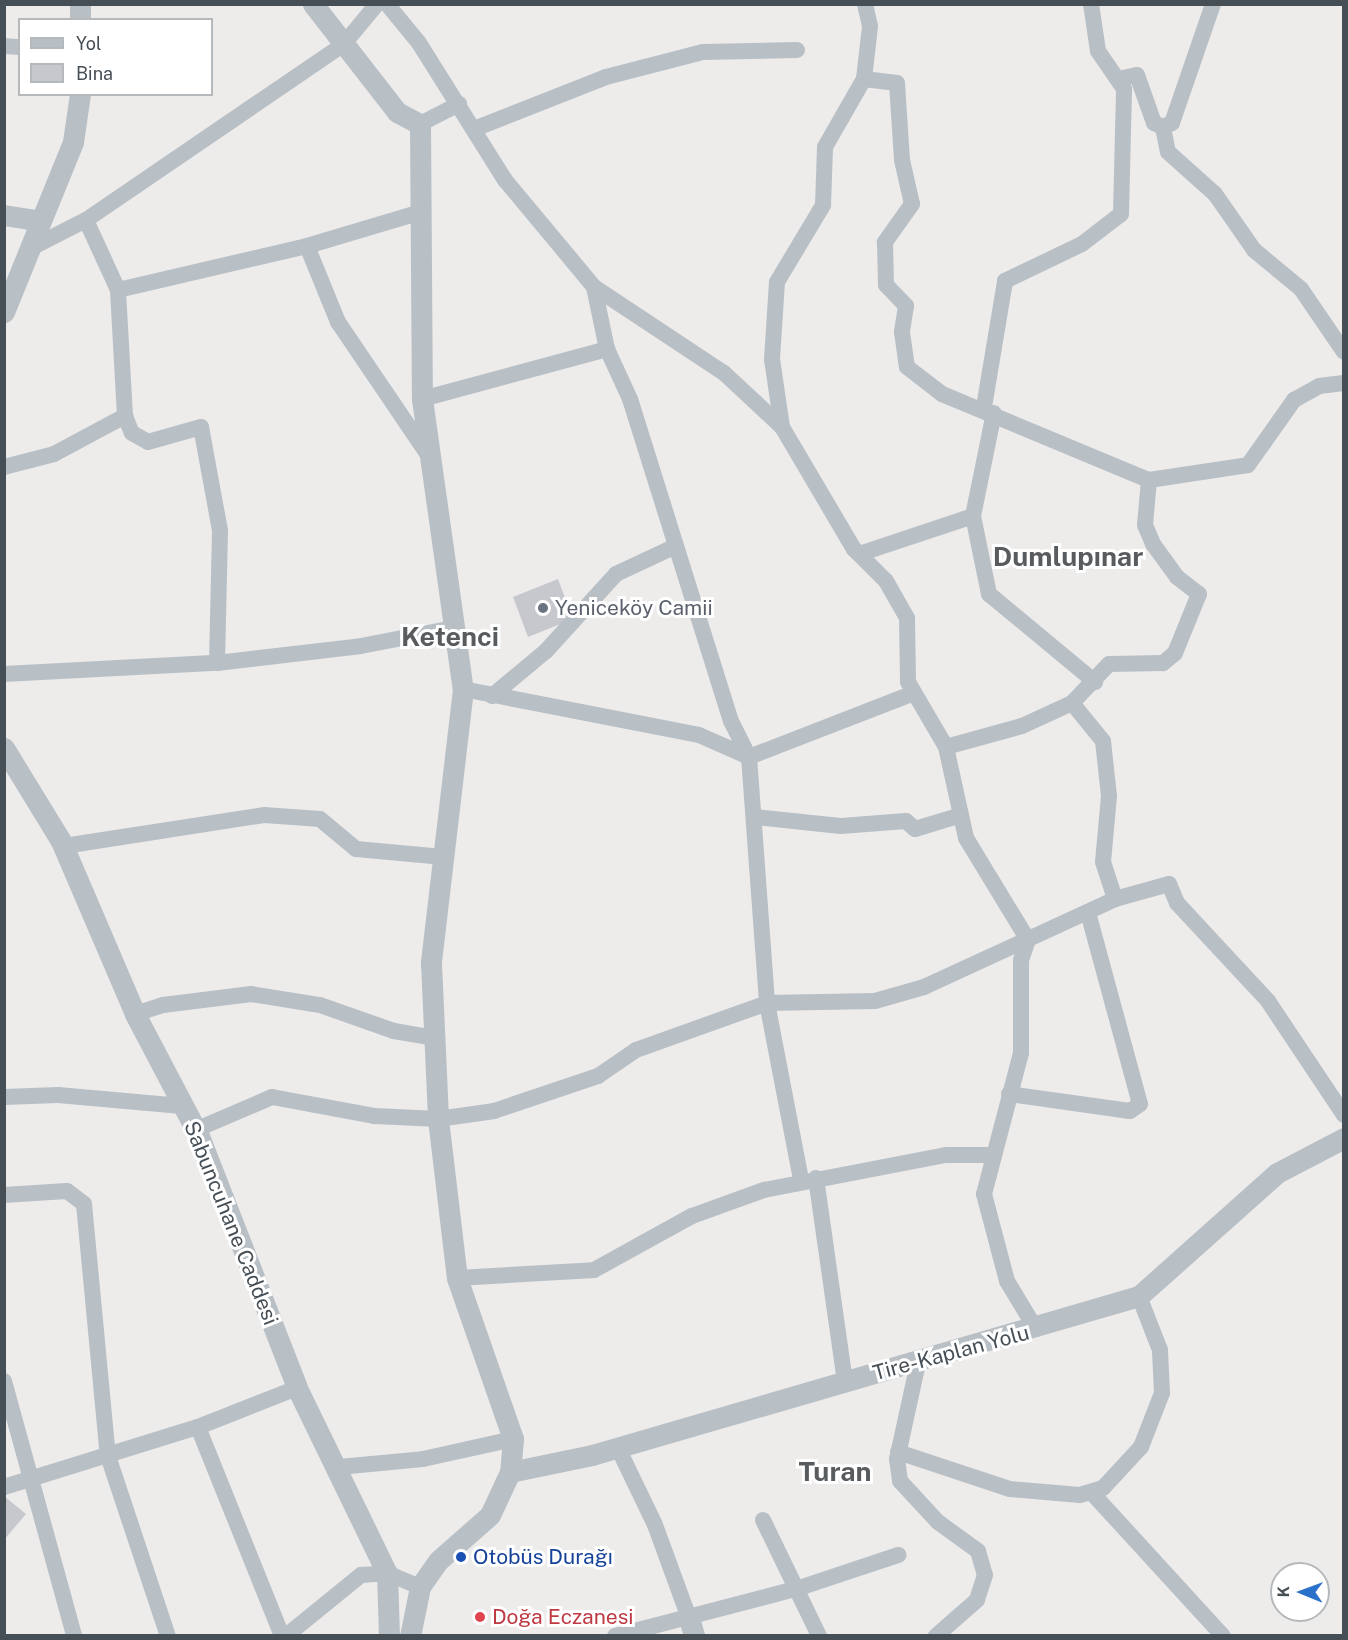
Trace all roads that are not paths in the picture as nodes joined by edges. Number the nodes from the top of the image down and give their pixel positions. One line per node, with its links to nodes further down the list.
1 (313, 4): 7 (street)
2 (377, 4): 7 (street)
3 (387, 4): 12 (street)
4 (865, 4): 10 (street)
5 (1091, 4): 9 (street)
6 (1213, 4): 14 (street)
7 (343, 45): 13 (street); 18 (street)
8 (797, 50): 15 (street)
9 (1118, 78): 14 (street); 29 (street)
10 (864, 79): 29 (street); 31 (street)
11 (80, 96): 19 (street)
12 (459, 104): 13 (street); 15 (street)
13 (420, 124): 16 (street)
14 (1163, 127): 26 (street)
15 (474, 129): 22 (street)
16 (421, 212): 20 (street); 28 (street)
17 (4, 215): 19 (street)
18 (87, 220): 21 (street); 23 (street)
19 (41, 221): 21 (street)
20 (307, 246): 23 (street); 32 (street)
21 (29, 249): 24 (street)
22 (594, 287): 25 (street); 31 (street)
23 (118, 291): 30 (street)
24 (4, 312)
25 (607, 349): 28 (street); 36 (street)
26 (1344, 352)
27 (1344, 383): 34 (street)
28 (422, 399): 32 (street)
29 (989, 410): 34 (street); 35 (street)
30 (125, 416): 33 (street); 39 (street)
31 (782, 427): 37 (street)
32 (429, 455): 38 (street)
33 (4, 467)
34 (1149, 480): 41 (street)
35 (973, 516): 37 (street); 41 (street)
36 (675, 546): 44 (street); 48 (street)
37 (859, 554): 43 (street)
38 (454, 627): 39 (street); 42 (street)
39 (217, 663): 40 (street)
40 (4, 674)
41 (1095, 682): 45 (street)
42 (463, 689): 44 (street); 52 (street)
43 (914, 693): 46 (street); 48 (street)
44 (492, 696): 48 (street)
45 (1072, 703): 46 (street); 53 (street)
46 (946, 747): 49 (street)
47 (4, 748): 51 (street, Sabuncuhane Caddesi)
48 (748, 757): 50 (street)
49 (961, 815): 50 (street); 55 (street)
50 (754, 817): 56 (street)
51 (64, 846): 52 (street); 57 (street, Sabuncuhane Caddesi)
52 (444, 857): 58 (street)
53 (1115, 899): 54 (street); 62 (street)
54 (1088, 912): 55 (street); 59 (street)
55 (1028, 940): 56 (street); 59 (street)
56 (766, 1003): 63 (street); 67 (street)
57 (135, 1014): 58 (street); 61 (street, Sabuncuhane Caddesi)
58 (435, 1038): 63 (street)
59 (1009, 1094): 66 (street)
60 (4, 1097): 61 (street)
61 (182, 1106): 64 (street, Sabuncuhane Caddesi)
62 (1344, 1115)
63 (438, 1119): 64 (street); 69 (street)
64 (195, 1130): 75 (street, Sabuncuhane Caddesi)
65 (1344, 1138): 70 (street, Tire-Kaplan Yolu)
66 (993, 1155): 67 (street); 71 (street)
67 (808, 1179): 69 (street); 74 (street)
68 (4, 1195): 80 (street)
69 (457, 1278): 77 (street)
70 (1139, 1296): 71 (street, Tire-Kaplan Yolu); 85 (street)
71 (1036, 1329): 72 (street, Tire-Kaplan Yolu)
72 (918, 1363): 74 (street, Tire-Kaplan Yolu); 79 (street)
73 (4, 1381): 83 (street)
74 (845, 1381): 78 (street, Tire-Kaplan Yolu)
75 (297, 1388): 76 (street); 81 (street, Sabuncuhane Caddesi)
76 (198, 1427): 80 (street); 94 (street)
77 (513, 1439): 81 (street); 82 (street)
78 (618, 1448): 82 (street, Tire-Kaplan Yolu); 91 (street)
79 (898, 1452): 85 (street); 99 (street)
80 (108, 1456): 83 (street); 93 (street)
81 (339, 1467): 88 (street, Sabuncuhane Caddesi)
82 (510, 1472): 89 (street)
83 (32, 1481): 84 (street); 92 (street)
84 (4, 1487)
85 (1092, 1493): 100 (street)
86 (763, 1520): 90 (street)
87 (898, 1555): 90 (street)
88 (387, 1573): 89 (street); 94 (street); 95 (street)
89 (420, 1587): 96 (street)
90 (796, 1589): 91 (street); 98 (street)
91 (692, 1627): 97 (street)
92 (74, 1635)
93 (168, 1635)
94 (284, 1635)
95 (388, 1635)
96 (410, 1635)
97 (615, 1635)
98 (819, 1635)
99 (936, 1635)
100 (1223, 1635)

